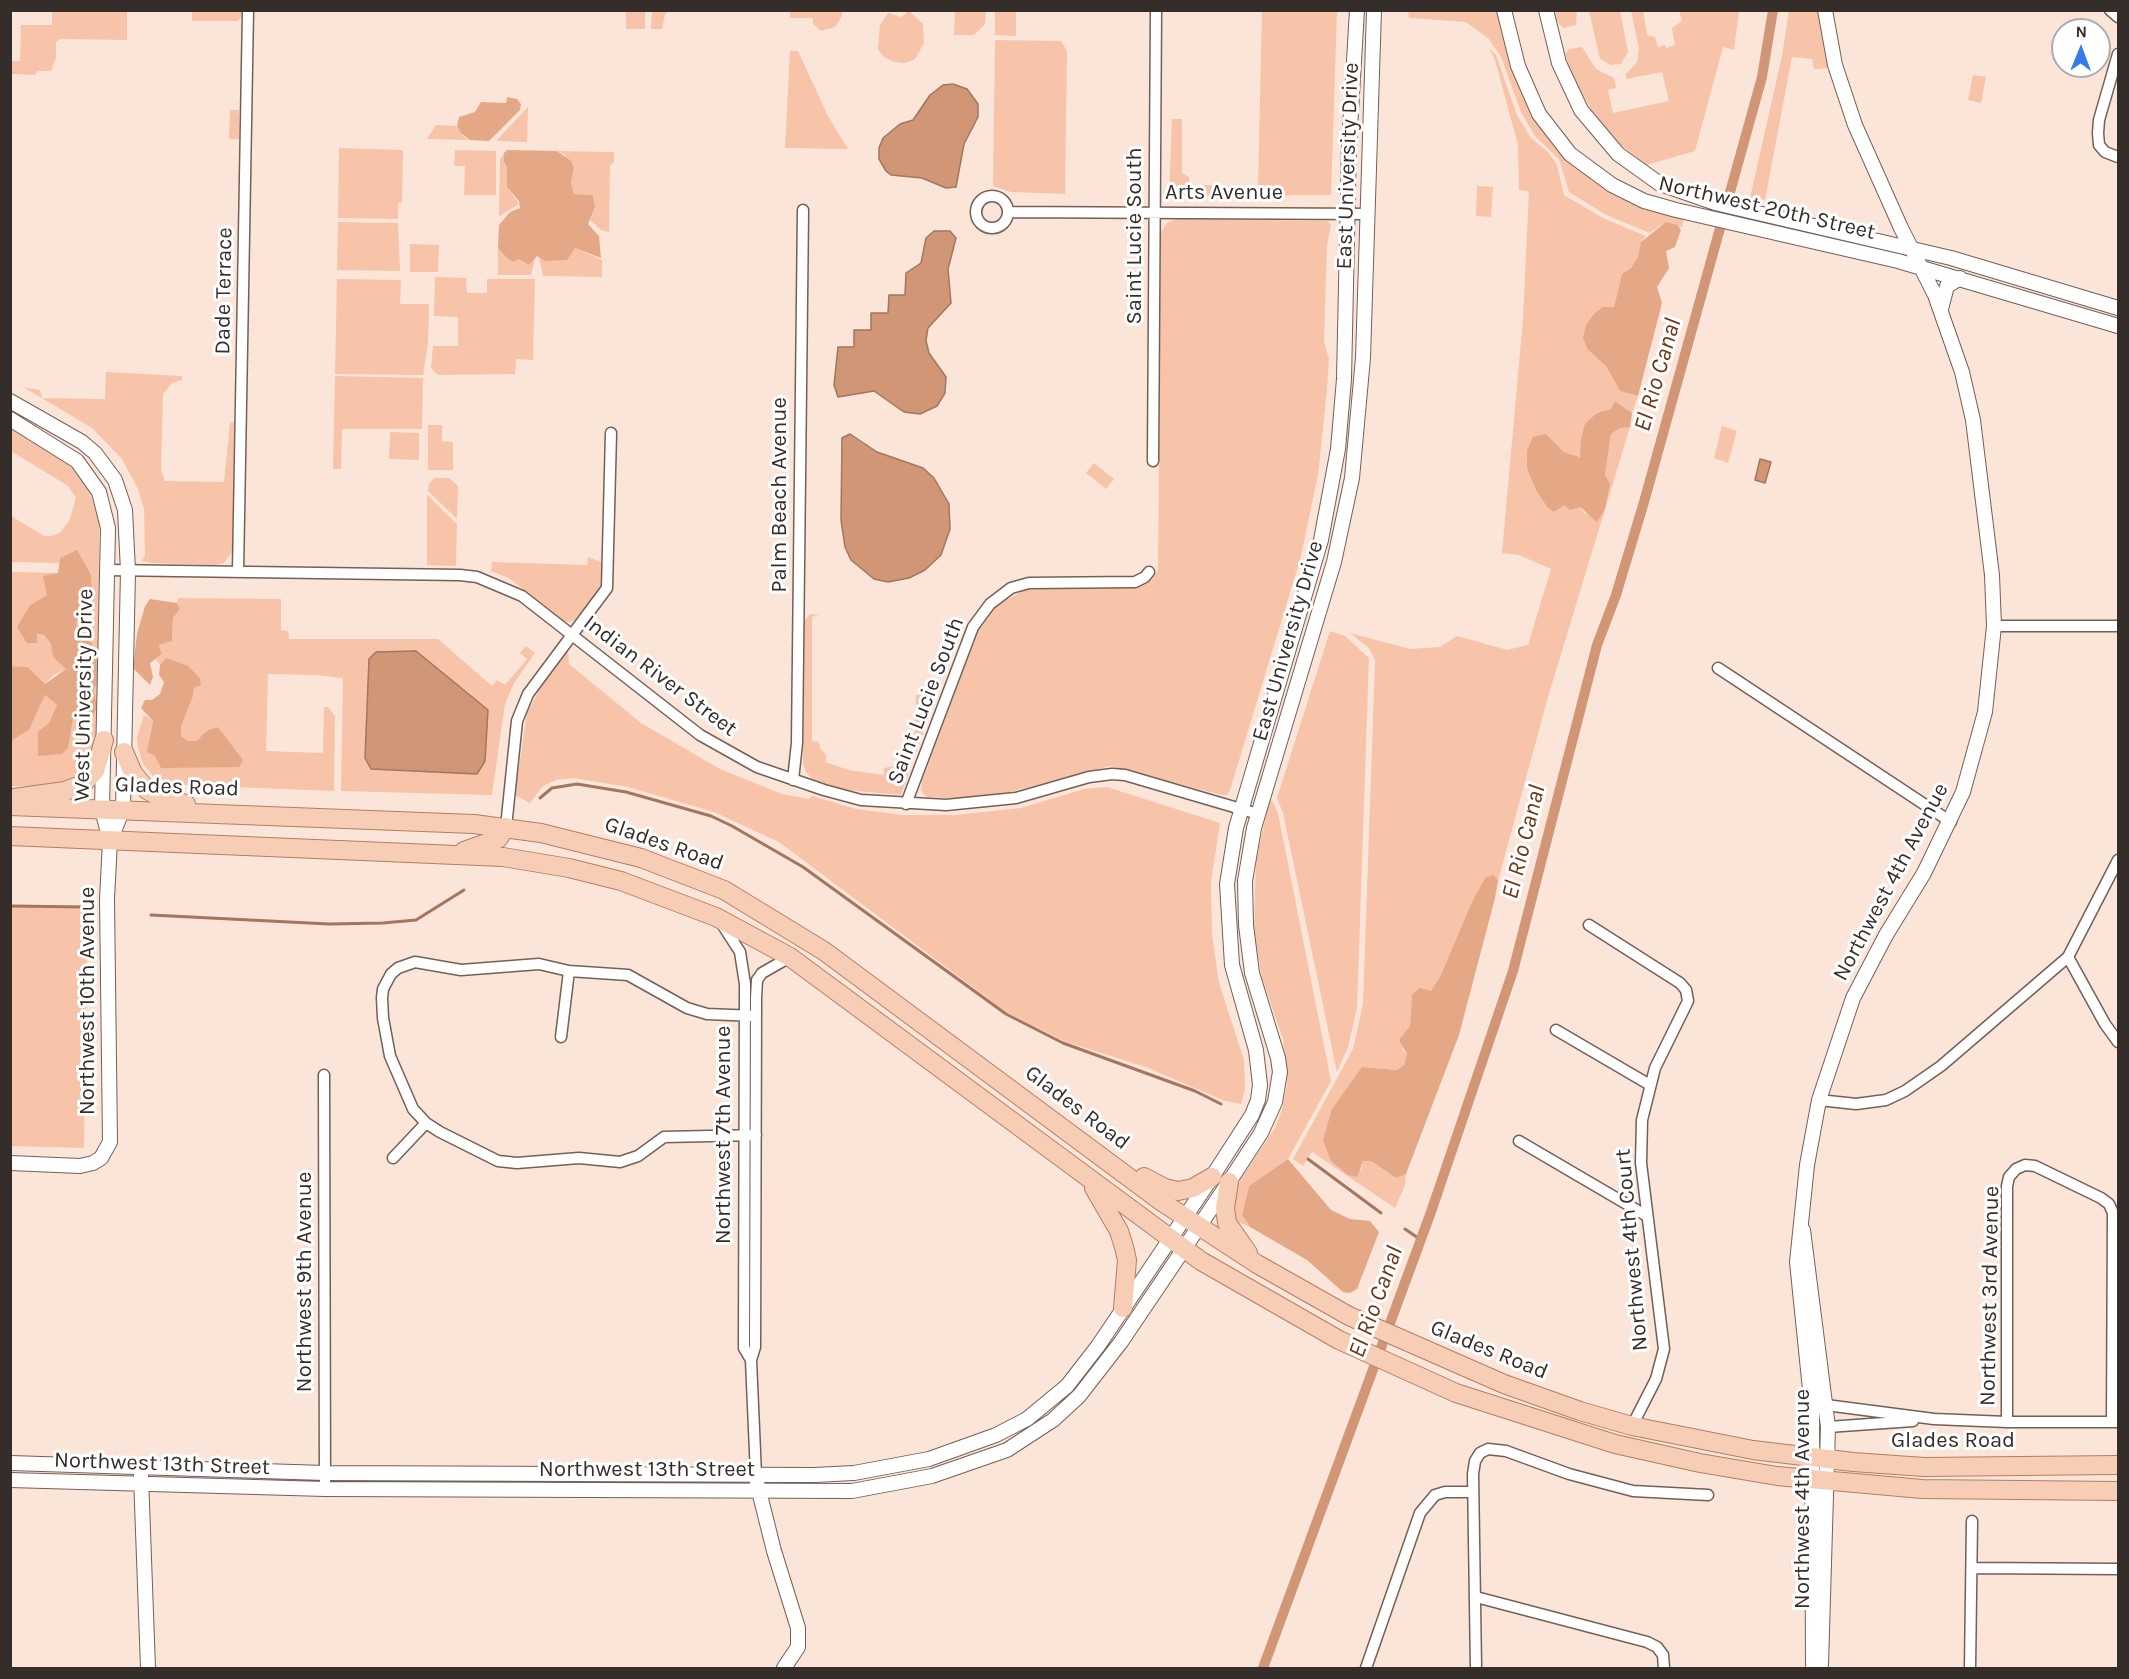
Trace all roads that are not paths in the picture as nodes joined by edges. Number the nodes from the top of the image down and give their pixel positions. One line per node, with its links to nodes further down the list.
1 (248, 10): 32 (street, Dade Terrace)
2 (1156, 10): 14 (street, Saint Lucie South)
3 (1357, 10): 15 (street, East University Drive)
4 (1374, 10): 16 (street, East University Drive)
5 (1504, 10): 18 (street, Northwest 20th Street)
6 (1546, 10): 17 (street, Northwest 20th Street)
7 (1825, 10): 19 (street, Northwest 4th Avenue)
8 (2110, 10): 9 (street)
9 (2118, 18)
10 (2118, 54): 11 (street)
11 (2118, 157)
12 (802, 210): 39 (street, Palm Beach Avenue)
13 (1008, 212): 14 (street, Arts Avenue)
14 (1155, 212): 15 (street, Arts Avenue); 28 (street, Saint Lucie South)
15 (1347, 214): 16 (street, Arts Avenue); 45 (street, East University Drive)
16 (1368, 214): 47 (street, East University Drive)
17 (1768, 215): 18 (street); 19 (street, Northwest 20th Street)
18 (1764, 232): 20 (street, Northwest 20th Street)
19 (1910, 247): 20 (street, Northwest 4th Avenue); 22 (street, Northwest 20th Street)
20 (1921, 267): 21 (street, Northwest 20th Street); 23 (street, Northwest 4th Avenue)
21 (1960, 278): 23 (street); 24 (street, Northwest 20th Street)
22 (2118, 308)
23 (1941, 309): 33 (street, Northwest 4th Avenue)
24 (2118, 326)
25 (10, 401): 30 (street, West University Drive)
26 (10, 419): 29 (street, West University Drive)
27 (611, 433): 35 (street)
28 (1153, 461)
29 (108, 570): 30 (street, Indian River Street); 37 (street, West University Drive)
30 (128, 571): 32 (street, Indian River Street); 38 (street, West University Drive)
31 (1149, 572): 41 (street, Saint Lucie South)
32 (238, 573): 35 (street, Indian River Street)
33 (1994, 626): 34 (street); 48 (street, Northwest 4th Avenue)
34 (2118, 626)
35 (573, 635): 39 (street, Indian River Street); 49 (street)
36 (1718, 668): 48 (street)
37 (104, 740): 40 (main road); 43 (street, West University Drive)
38 (124, 752): 44 (street, West University Drive); 46 (main road)
39 (793, 780): 41 (street, Indian River Street)
40 (10, 798)
41 (906, 804): 45 (street, Indian River Street)
42 (10, 806): 43 (main road, Glades Road)
43 (102, 808): 44 (main road, Glades Road); 51 (street, West University Drive)
44 (123, 809): 46 (main road, Glades Road); 51 (street, West University Drive)
45 (1241, 810): 47 (street, Indian River Street); 75 (street, East University Drive)
46 (229, 813): 49 (main road, Glades Road)
47 (1258, 814): 75 (street, East University Drive)
48 (1951, 822): 67 (street, Northwest 4th Avenue)
49 (506, 827): 52 (main road); 64 (main road, Glades Road)
50 (10, 836): 51 (main road, Glades Road)
51 (110, 841): 52 (main road, Glades Road); 73 (street, Northwest 10th Avenue)
52 (453, 854): 54 (main road, Glades Road)
53 (2118, 860): 57 (street)
54 (716, 917): 56 (main road, Glades Road); 59 (street, Northwest 7th Avenue)
55 (1589, 925): 66 (street, Northwest 4th Court)
56 (790, 957): 59 (street, Northwest 7th Avenue); 63 (main road, Glades Road)
57 (2068, 957): 62 (street); 67 (street)
58 (569, 971): 59 (street); 61 (street); 68 (street)
59 (750, 1016): 69 (street, Northwest 7th Avenue)
60 (1556, 1030): 66 (street)
61 (561, 1036)
62 (2118, 1042)
63 (916, 1048): 64 (main road); 74 (main road, Glades Road)
64 (959, 1050): 71 (main road, Glades Road)
65 (324, 1075): 92 (street, Northwest 9th Avenue)
66 (1650, 1084): 76 (street, Northwest 4th Court)
67 (1819, 1100): 78 (street, Northwest 4th Avenue)
68 (426, 1123): 69 (street); 72 (street)
69 (750, 1135): 93 (street, Northwest 7th Avenue)
70 (1520, 1141): 76 (street)
71 (1092, 1150): 75 (main road); 77 (main road, Glades Road)
72 (393, 1158)
73 (10, 1163)
74 (1088, 1179): 79 (main road, Glades Road); 81 (main road)
75 (1220, 1180): 77 (street, East University Drive); 80 (main road)
76 (1647, 1216): 86 (street, Northwest 4th Court)
77 (1192, 1222): 79 (street, East University Drive); 80 (main road, Glades Road)
78 (1802, 1222): 82 (street, Northwest 4th Avenue); 88 (street, Northwest 4th Avenue)
79 (1176, 1244): 81 (street, Northwest 13th Street); 95 (main road, Glades Road); 99 (street, Northwest 13th Street)
80 (1257, 1264): 86 (main road, Glades Road)
81 (1123, 1308): 93 (street, Northwest 13th Street)
82 (1826, 1405): 83 (street); 87 (street, Northwest 4th Avenue)
83 (1934, 1419): 84 (street); 87 (street)
84 (2007, 1422): 85 (street); 85 (street, Northwest 3rd Avenue)
85 (2115, 1422)
86 (1632, 1426): 88 (main road, Glades Road)
87 (1828, 1427): 88 (street, Northwest 4th Avenue)
88 (1820, 1458): 90 (main road, Glades Road); 95 (street, Northwest 4th Avenue)
89 (10, 1463): 91 (street, Northwest 13th Street)
90 (2118, 1465)
91 (142, 1468): 92 (street, Northwest 13th Street); 96 (street)
92 (325, 1473): 93 (street, Northwest 13th Street); 97 (street, Northwest 9th Avenue)
93 (756, 1475): 99 (street, Northwest 7th Avenue)
94 (10, 1480): 96 (street, Northwest 13th Street)
95 (1819, 1481): 98 (main road, Glades Road); 111 (street, Northwest 4th Avenue); 112 (street, Northwest 4th Avenue)
96 (141, 1484): 97 (street, Northwest 13th Street); 106 (street)
97 (325, 1489): 99 (street, Northwest 13th Street)
98 (2118, 1491)
99 (759, 1492): 107 (street, Northwest 7th Avenue)
100 (1473, 1492): 101 (street); 105 (street); 108 (street)
101 (1707, 1495)
102 (1972, 1521): 103 (street)
103 (1973, 1568): 104 (street); 113 (street)
104 (2118, 1569)
105 (1476, 1597): 109 (street); 110 (street)
106 (148, 1668)
107 (784, 1668)
108 (1366, 1668)
109 (1476, 1668)
110 (1664, 1668)
111 (1813, 1668)
112 (1821, 1668)
113 (1970, 1668)

